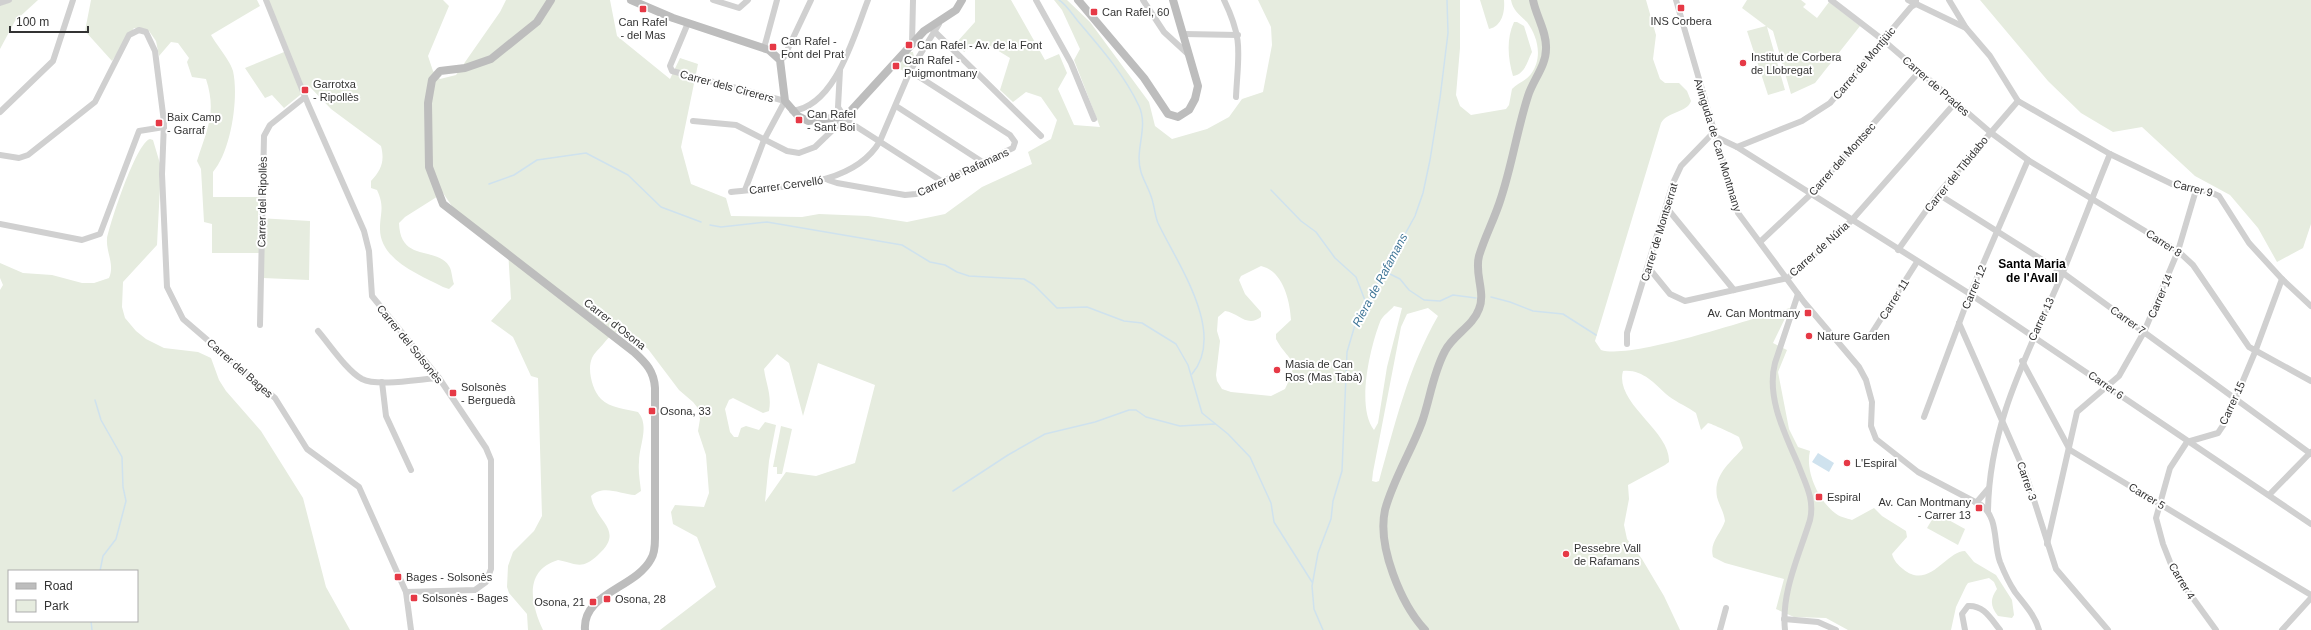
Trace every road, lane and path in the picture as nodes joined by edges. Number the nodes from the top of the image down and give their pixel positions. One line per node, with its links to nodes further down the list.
1 (9, 0): 24 (street)
2 (73, 0): 46 (street)
3 (266, 0): 39 (street, Carrer del Solsonès)
4 (551, 0): 118 (street, Carrer d'Osona)
5 (631, 0): 26 (street)
6 (712, 0): 7 (street)
7 (748, 0)
8 (777, 0): 33 (street)
9 (811, 0): 35 (street)
10 (868, 0): 36 (street)
11 (913, 0): 32 (street)
12 (962, 0): 25 (street)
13 (1036, 0): 48 (street)
14 (1078, 0): 34 (street)
15 (1143, 0): 34 (street)
16 (1173, 0): 29 (street)
17 (1224, 0): 30 (street)
18 (1533, 0): 119 (street)
19 (1676, 0): 52 (street, Avinguda de Can Montmany)
20 (1831, 0): 31 (street, Carrer de Prades)
21 (1908, 0): 23 (street)
22 (1949, 0): 27 (street)
23 (1916, 2): 27 (street); 31 (street, Carrer de Montjüic)
24 (0, 3)
25 (944, 18): 28 (street, Carrer Cervelló); 32 (street)
26 (688, 24): 33 (street); 41 (street, Carrer dels Cirerers)
27 (1966, 28): 42 (street)
28 (933, 30): 37 (street, Carrer Cervelló); 53 (street)
29 (1184, 34): 30 (street); 34 (street)
30 (1238, 35): 40 (street)
31 (1883, 40): 38 (street, Carrer de Prades); 56 (street, Carrer de Montjüic)
32 (912, 44): 47 (street)
33 (764, 48): 35 (street)
34 (1189, 55)
35 (780, 60): 41 (street)
36 (840, 70): 45 (street); 47 (street)
37 (910, 71): 44 (street, Carrer Cervelló); 60 (street, Carrer de Rafamans)
38 (1919, 72): 43 (street, Carrer de Prades); 66 (street, Carrer del Montsec)
39 (305, 97): 86 (street, Carrer del Ripollès); 94 (street, Carrer del Solsonès)
40 (1236, 97)
41 (785, 101): 45 (street); 54 (street)
42 (2018, 101): 51 (street, Carrer del Tibidabo); 57 (street, Carrer 9)
43 (1955, 103): 51 (street, Carrer de Prades); 70 (street, Carrer de Núria)
44 (896, 106): 55 (street, Carrer Cervelló); 60 (street)
45 (792, 111): 47 (street)
46 (0, 112)
47 (844, 116): 54 (street); 55 (street)
48 (1094, 118)
49 (693, 121): 54 (street)
50 (164, 125): 58 (street, Carrer del Bages); 71 (street); 112 (street, Carrer del Bages)
51 (1990, 132): 59 (street, Carrer 8); 67 (street, Carrer del Tibidabo)
52 (1713, 134): 56 (street, Carrer 6); 69 (street, Carrer de Montserrat); 73 (street, Avinguda de Can Montmany)
53 (1041, 136)
54 (764, 140): 63 (street)
55 (880, 141): 61 (street, Carrer Cervelló); 62 (street)
56 (1737, 147): 66 (street, Carrer 6)
57 (2110, 154): 64 (street, Carrer 9); 68 (street, Carrer 13)
58 (0, 155)
59 (2028, 160): 68 (street, Carrer 8); 72 (street, Carrer 12)
60 (984, 163): 62 (street, Carrer de Rafamans)
61 (828, 180): 62 (street, Carrer de Rafamans); 63 (street, Carrer Cervelló)
62 (943, 182)
63 (745, 190): 65 (street, Carrer Cervelló)
64 (2196, 190): 75 (street, Carrer 14); 80 (street, Carrer 9)
65 (731, 192)
66 (1811, 194): 70 (street, Carrer 6); 73 (street, Carrer del Montsec)
67 (1938, 194): 72 (street, Carrer 7); 74 (street, Carrer del Tibidabo)
68 (2092, 199): 75 (street, Carrer 8); 78 (street, Carrer 13)
69 (1666, 207): 77 (street, Carrer de Montserrat); 81 (street)
70 (1851, 220): 74 (street, Carrer 6); 79 (street, Carrer de Núria)
71 (0, 224)
72 (1998, 231): 78 (street, Carrer 7); 83 (street, Carrer 12)
73 (1760, 242): 79 (street, Avinguda de Can Montmany)
74 (1898, 250): 76 (street, Carrer 6)
75 (2178, 251): 88 (street, Carrer 14); 92 (street, Carrer 8)
76 (1917, 262): 83 (street, Carrer 6); 89 (street, Carrer 11)
77 (1648, 267): 81 (street, Carrer de Núria); 91 (street, Carrer de Montserrat)
78 (2063, 273): 88 (street, Carrer 7); 90 (street, Carrer 13)
79 (1788, 278): 81 (street, Carrer de Núria); 82 (street, Avinguda de Can Montmany)
80 (2282, 279): 84 (street, Carrer 9); 92 (street, Carrer 15)
81 (1734, 290)
82 (1798, 294): 107 (street, Avinguda de Can Montmany); 116 (street)
83 (1970, 294): 85 (street, Carrer 12); 90 (street, Carrer 6)
84 (2311, 306)
85 (1959, 323): 99 (street, Carrer 12); 100 (street, Carrer 3)
86 (260, 325)
87 (318, 331): 96 (street)
88 (2144, 332): 97 (street, Carrer 14); 98 (street, Carrer 7)
89 (1870, 336)
90 (2034, 336): 93 (street, Carrer 13); 97 (street, Carrer 6)
91 (1627, 344)
92 (2255, 352): 95 (street, Carrer 8); 98 (street, Carrer 15)
93 (2022, 361): 100 (street, Carrer 13); 102 (street)
94 (439, 378): 96 (street); 112 (street, Carrer del Solsonès)
95 (2311, 381)
96 (382, 382): 104 (street)
97 (2108, 387): 101 (street, Carrer 6); 102 (street, Carrer 14)
98 (2235, 399): 101 (street, Carrer 15); 103 (street, Carrer 7)
99 (1924, 417)
100 (2002, 417): 105 (street, Carrer 13); 111 (street, Carrer 3)
101 (2187, 442): 106 (street, Carrer 6); 108 (street)
102 (2070, 450): 108 (street, Carrer 5); 111 (street, Carrer 14)
103 (2311, 453): 106 (street)
104 (411, 470)
105 (1988, 489): 107 (street, Carrer 13); 109 (street, Carrer 13)
106 (2269, 495): 110 (street, Carrer 6)
107 (1976, 503): 109 (street, Avinguda de Can Montmany)
108 (2159, 504): 113 (street, Carrer 5); 127 (street, Carrer 4)
109 (1988, 511): 125 (street)
110 (2311, 524)
111 (2047, 544): 126 (street, Carrer 3)
112 (406, 592): 117 (street, Carrer del Bages)
113 (2311, 595)
114 (2311, 598): 128 (street)
115 (1726, 608): 120 (street)
116 (1784, 619): 121 (street); 122 (street)
117 (410, 630)
118 (585, 630)
119 (1425, 630)
120 (1720, 630)
121 (1785, 630)
122 (1836, 630)
123 (1965, 630): 124 (street)
124 (2000, 630)
125 (2040, 630)
126 (2108, 630)
127 (2216, 630)
128 (2282, 630)

